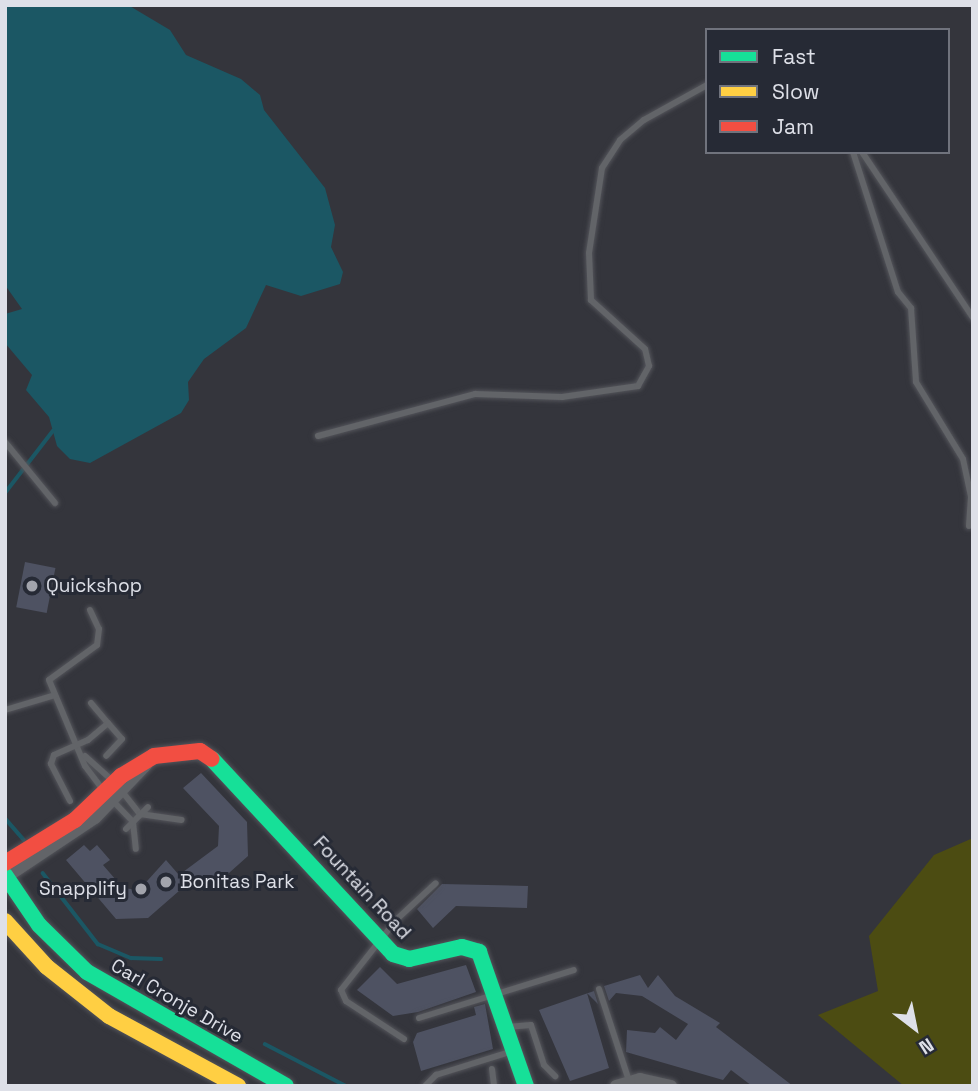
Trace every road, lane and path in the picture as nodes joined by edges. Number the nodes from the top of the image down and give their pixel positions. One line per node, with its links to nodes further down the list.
1 (705, 86): 5 (lane)
2 (854, 154): 8 (lane)
3 (863, 154): 4 (lane)
4 (973, 318)
5 (318, 436)
6 (5, 442): 7 (lane)
7 (55, 503)
8 (969, 526)
9 (90, 610): 10 (lane)
10 (55, 695): 12 (lane); 14 (lane)
11 (91, 703): 13 (lane)
12 (5, 710)
13 (108, 723): 14 (lane); 16 (lane)
14 (78, 743): 15 (lane); 18 (lane)
15 (85, 756): 17 (lane); 17 (lane)
16 (106, 756)
17 (114, 792): 20 (lane); 22 (lane); 25 (street, Fountain Road); 28 (street, Fountain Road)
18 (70, 802)
19 (148, 807): 20 (lane)
20 (140, 814): 21 (lane); 22 (lane)
21 (182, 820)
22 (133, 822): 23 (lane); 24 (lane)
23 (126, 828)
24 (135, 849)
25 (6, 873): 40 (street, Carl Cronje Drive)
26 (436, 883): 28 (lane)
27 (5, 921): 39 (street)
28 (381, 943): 31 (street, Fountain Road); 34 (lane)
29 (575, 970): 31 (lane)
30 (599, 989): 38 (lane)
31 (497, 994): 32 (lane); 33 (street, Fountain Road)
32 (419, 1018)
33 (507, 1027): 35 (street, Fountain Road); 37 (lane)
34 (404, 1039)
35 (515, 1051): 41 (lane); 43 (street, Fountain Road)
36 (492, 1069): 42 (lane)
37 (555, 1076)
38 (629, 1081): 44 (street); 45 (street)
39 (238, 1086)
40 (286, 1086)
41 (425, 1086)
42 (494, 1086)
43 (526, 1086)
44 (616, 1086)
45 (671, 1086)

